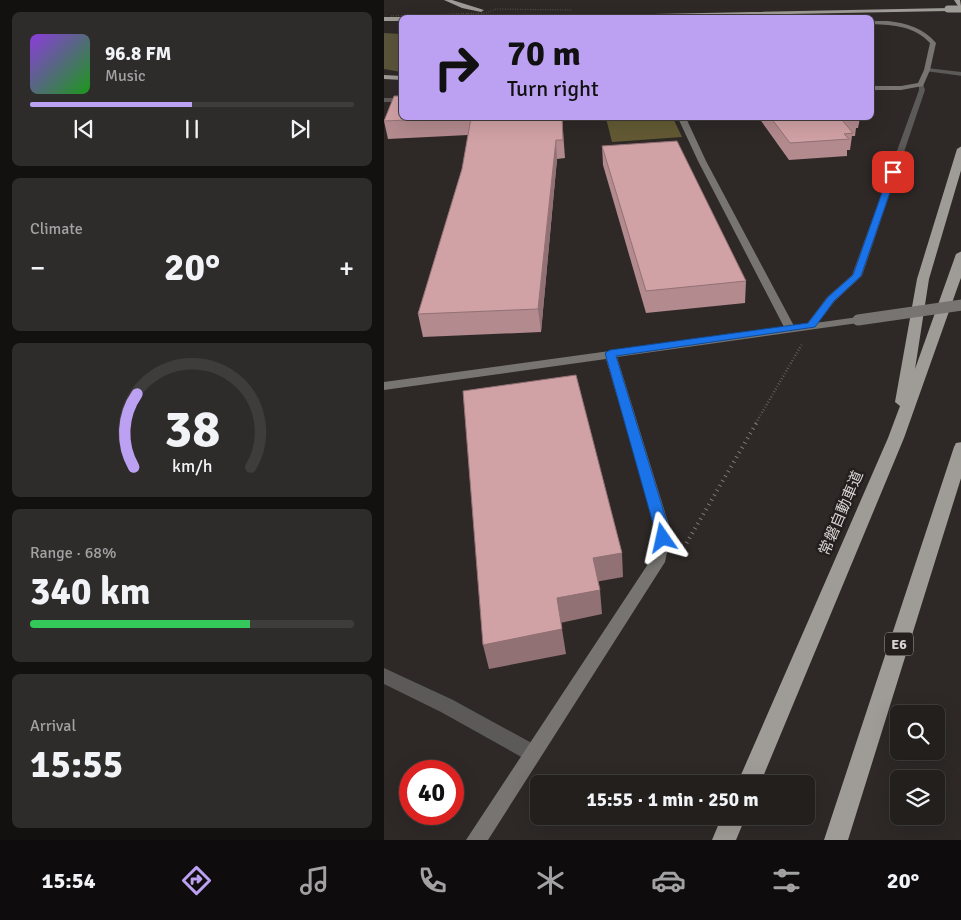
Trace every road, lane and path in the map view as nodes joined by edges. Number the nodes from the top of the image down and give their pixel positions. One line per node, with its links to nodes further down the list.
1 (447, 0): 6 (highway)
2 (957, 0): 4 (highway)
3 (571, 10): 7 (path, bridge)
4 (961, 11): 5 (highway)
5 (949, 12): 6 (highway); 9 (highway); 14 (highway)
6 (750, 13): 8 (highway)
7 (438, 15)
8 (641, 15)
9 (825, 15)
10 (391, 16): 11 (path, bridge)
11 (399, 16)
12 (384, 19): 13 (highway)
13 (399, 19)
14 (874, 19)
15 (874, 23): 18 (street)
16 (384, 24): 17 (highway)
17 (399, 24)
18 (927, 70): 19 (street); 24 (street)
19 (961, 74)
20 (384, 76): 21 (highway)
21 (399, 78)
22 (384, 82): 23 (highway)
23 (399, 83)
24 (921, 85): 25 (street); 32 (street)
25 (874, 88)
26 (384, 100): 27 (street)
27 (399, 100)
28 (683, 120): 33 (street)
29 (961, 149): 37 (highway)
30 (961, 254): 37 (highway, 常磐自動車道)
31 (961, 305): 32 (street, bridge)
32 (811, 325): 33 (street)
33 (790, 328): 35 (street)
34 (803, 342): 39 (path)
35 (610, 353): 36 (street); 39 (street)
36 (384, 386)
37 (896, 438): 42 (highway, 常磐自動車道)
38 (961, 447): 46 (highway, E6)
39 (656, 562): 41 (street)
40 (384, 676): 41 (street)
41 (532, 753): 44 (street)
42 (752, 775)
43 (730, 825): 45 (highway)
44 (476, 840)
45 (724, 840)
46 (836, 840)

